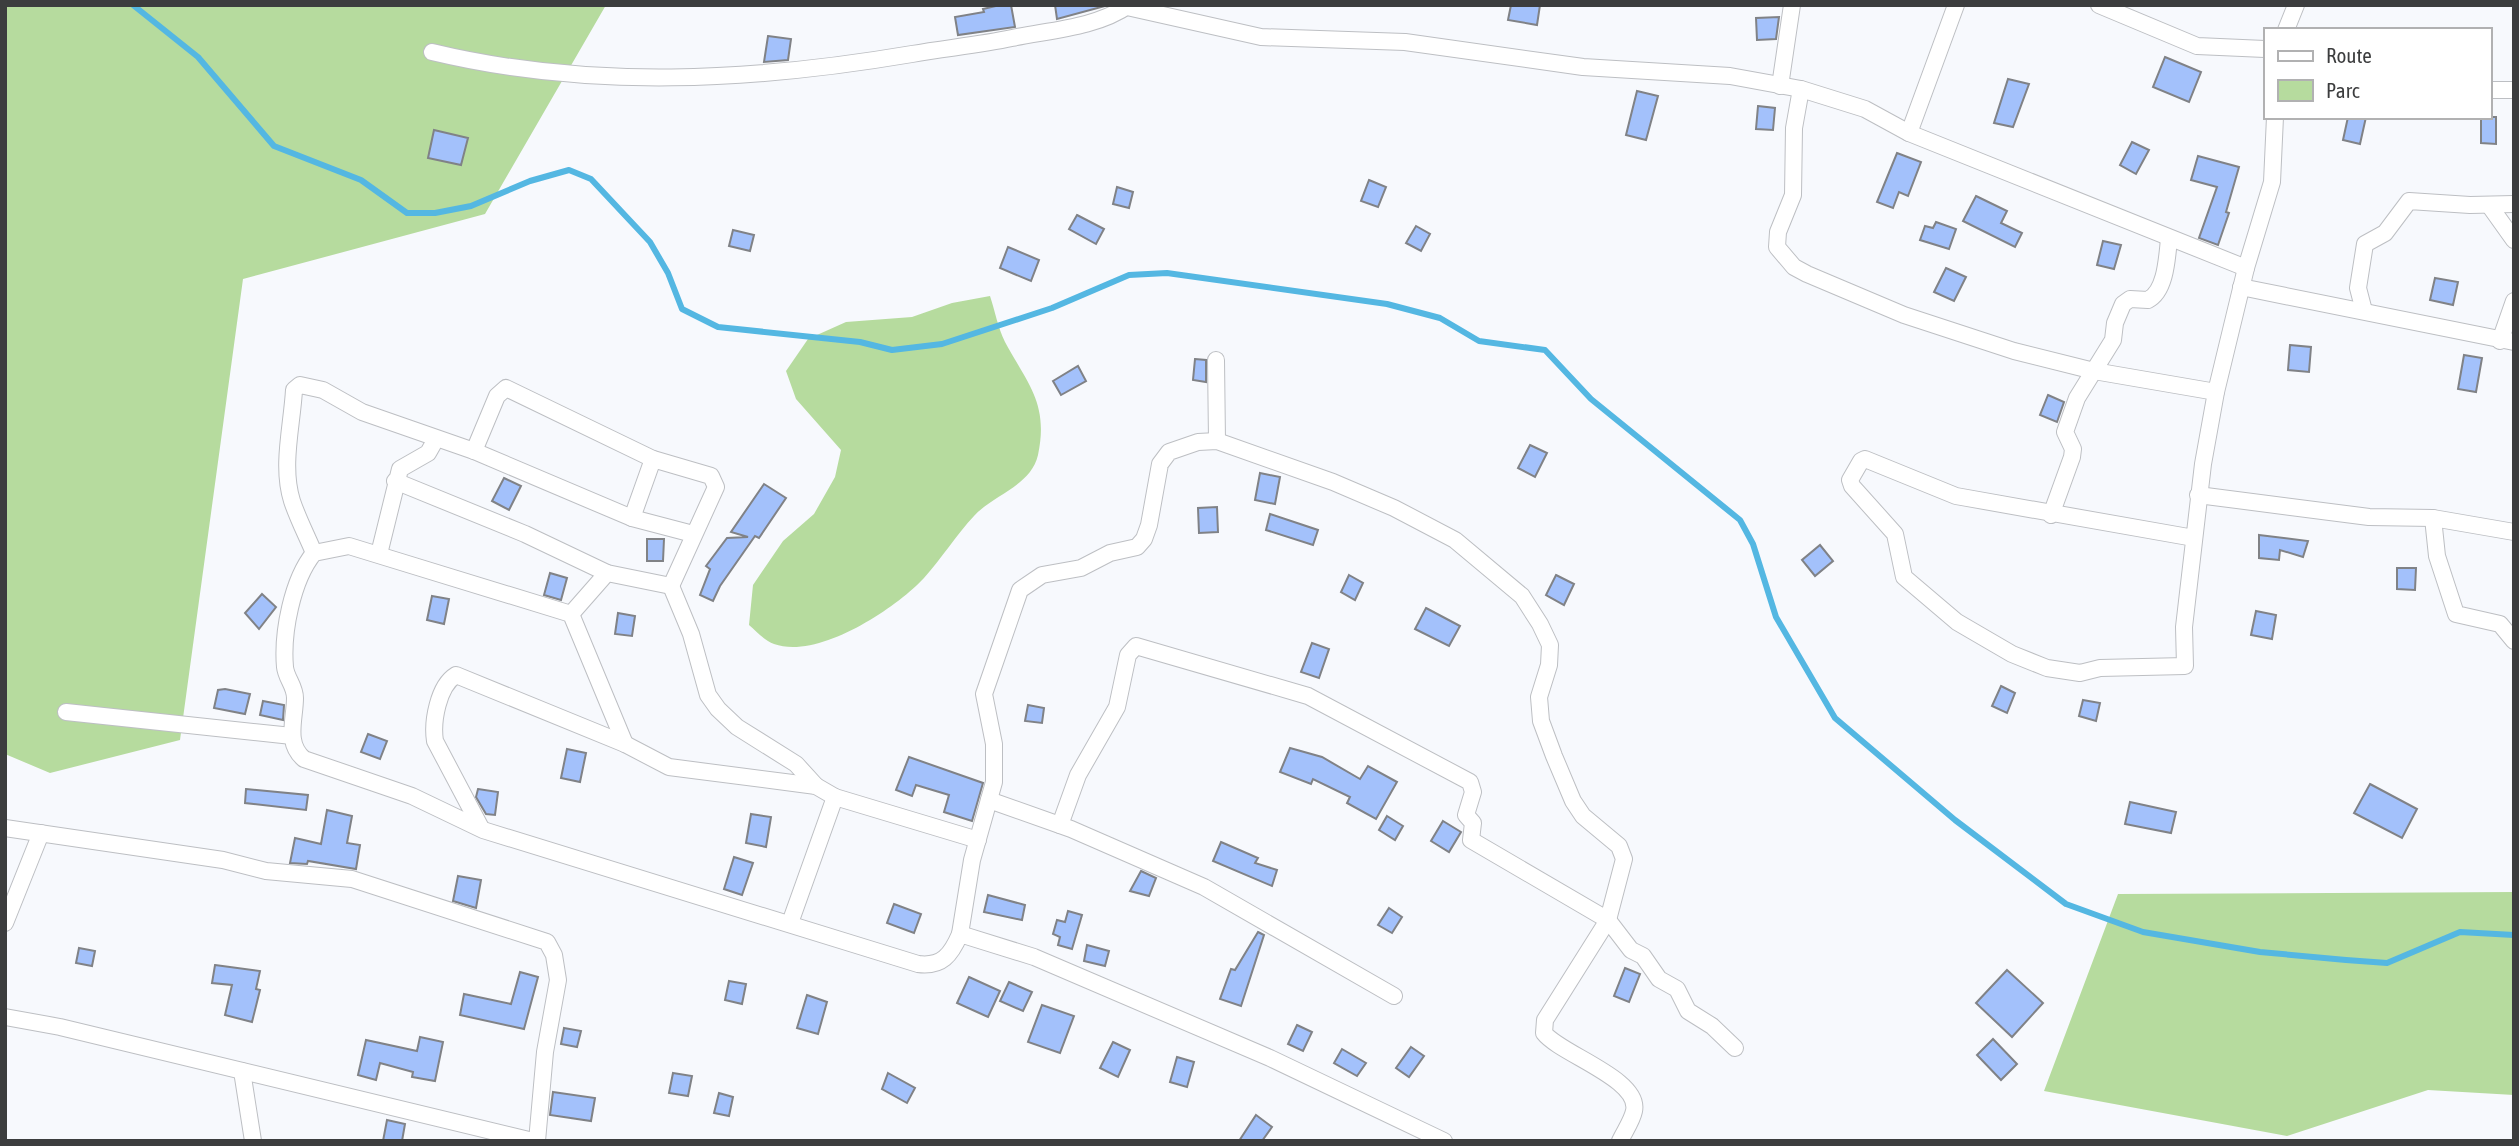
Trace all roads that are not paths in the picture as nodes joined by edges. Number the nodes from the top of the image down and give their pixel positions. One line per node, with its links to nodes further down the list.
1 (1792, 5): 9 (street)
2 (1955, 5): 14 (street)
3 (2099, 5): 7 (street)
4 (2296, 5): 6 (street)
5 (1128, 6): 8 (street); 9 (street)
6 (2287, 28)
7 (2264, 49)
8 (432, 52)
9 (1780, 86): 10 (street)
10 (1801, 89): 14 (street); 25 (street)
11 (2491, 90): 12 (street)
12 (2514, 90)
13 (2275, 119): 19 (street)
14 (1909, 133): 17 (street)
15 (2514, 204): 16 (street)
16 (2489, 205): 18 (street); 22 (street)
17 (2169, 239): 19 (street); 25 (street)
18 (2514, 240)
19 (2246, 268): 20 (street)
20 (2241, 287): 22 (street); 26 (street)
21 (2514, 301): 23 (street)
22 (2364, 311): 23 (street)
23 (2507, 342)
24 (1216, 359): 28 (street)
25 (2094, 371): 26 (street); 33 (street)
26 (2216, 392): 32 (street)
27 (436, 439): 29 (street); 31 (street); 39 (street)
28 (1217, 441): 50 (street); 56 (street)
29 (474, 451): 30 (street); 34 (street)
30 (653, 459): 34 (street); 37 (street)
31 (395, 481): 40 (street); 41 (street)
32 (2198, 495): 35 (street); 38 (street)
33 (2051, 515): 38 (street); 38 (street)
34 (632, 518): 37 (street)
35 (2433, 518): 36 (street); 44 (street)
36 (2514, 532)
37 (693, 534): 42 (street)
38 (2194, 538)
39 (314, 553): 40 (street); 46 (street)
40 (379, 554): 43 (street)
41 (607, 573): 42 (street); 43 (street)
42 (671, 586): 48 (street)
43 (571, 614): 47 (street)
44 (2514, 641)
45 (66, 712): 46 (street)
46 (292, 736): 53 (street)
47 (625, 744): 48 (street); 53 (street)
48 (816, 786): 49 (street)
49 (835, 797): 55 (street); 58 (street)
50 (989, 800): 51 (street); 55 (street)
51 (1060, 825): 56 (street); 60 (street)
52 (5, 828): 54 (street)
53 (482, 830): 58 (street)
54 (41, 833): 57 (street); 65 (street)
55 (978, 840): 59 (street)
56 (1608, 920): 62 (street); 67 (street)
57 (5, 923)
58 (790, 923): 59 (street)
59 (960, 934): 66 (street)
60 (1394, 996)
61 (5, 1017): 63 (street)
62 (1735, 1048)
63 (242, 1071): 64 (street); 65 (street)
64 (253, 1141)
65 (535, 1141)
66 (1444, 1141)
67 (1620, 1141)

